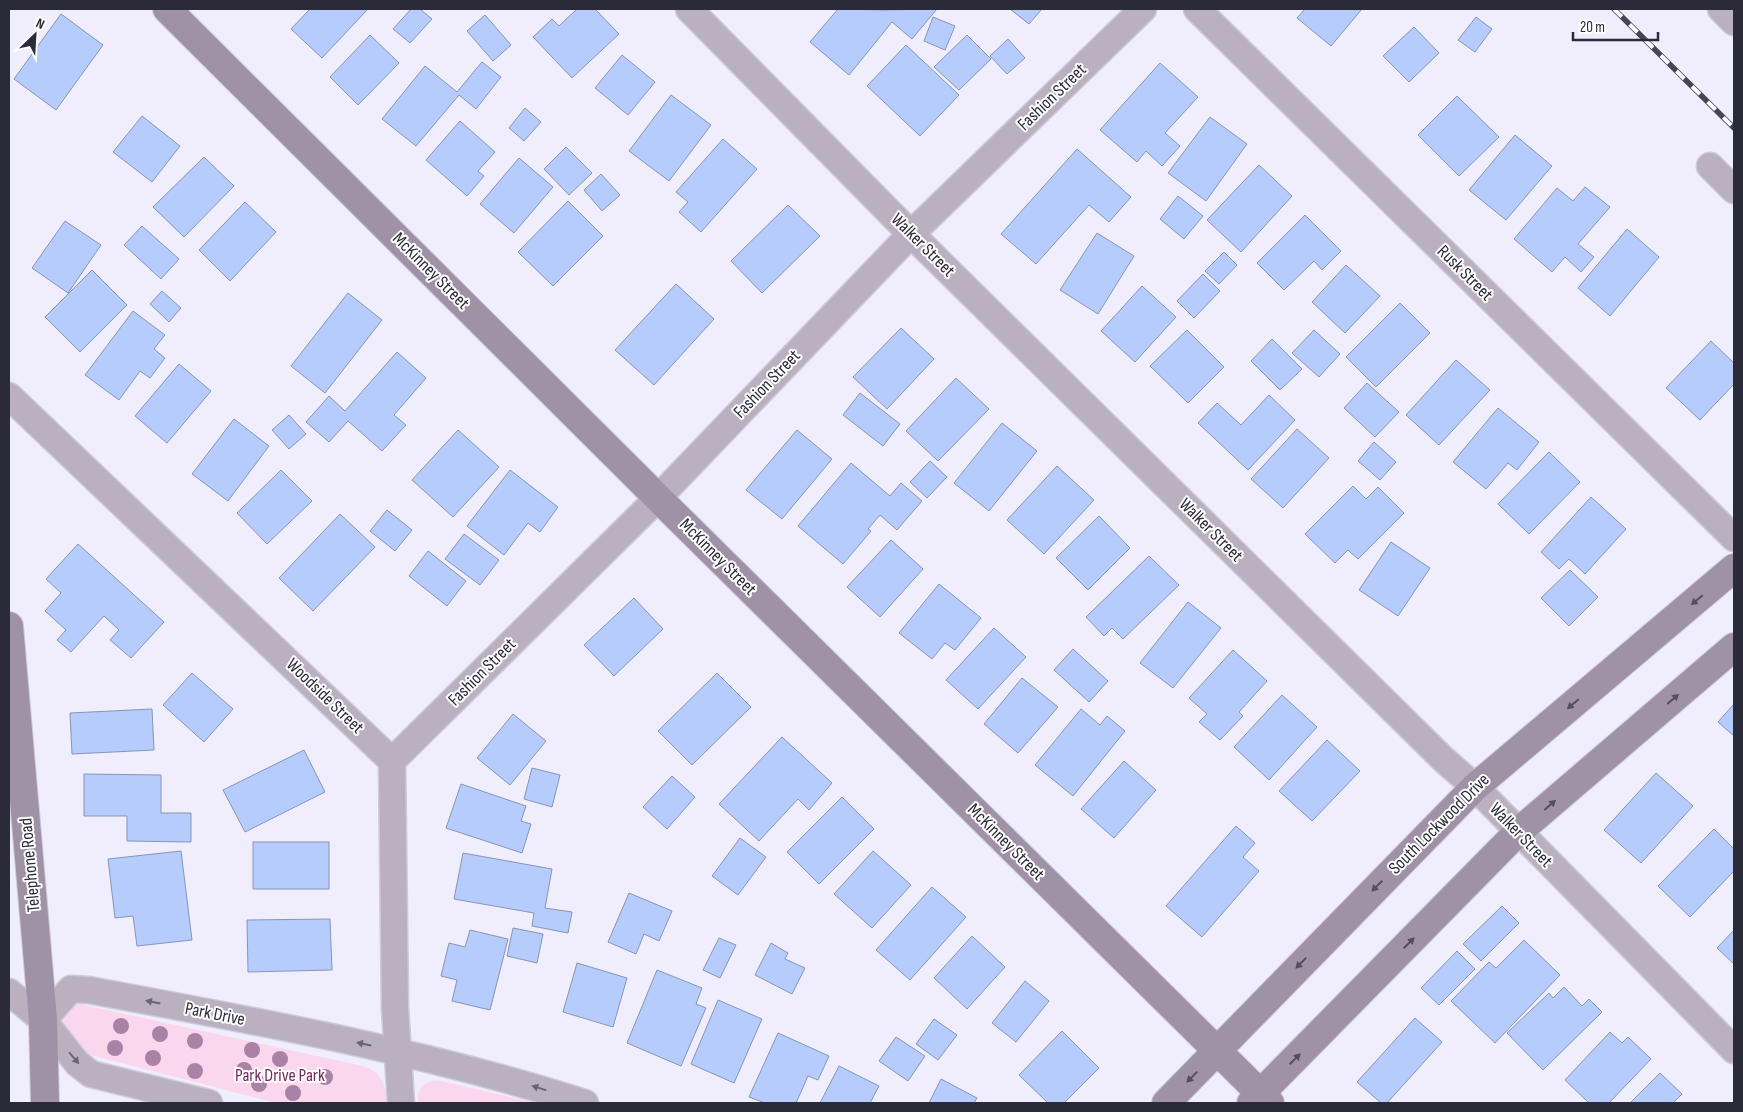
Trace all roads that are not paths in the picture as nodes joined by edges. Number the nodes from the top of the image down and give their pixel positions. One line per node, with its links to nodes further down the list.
1 (167, 9): 11 (street, McKinney Street)
2 (688, 9): 9 (street, Walker Street)
3 (1143, 9): 9 (street, Fashion Street)
4 (1196, 9): 12 (street, Rusk Street)
5 (1721, 9): 6 (street)
6 (1734, 22)
7 (1710, 166): 8 (street)
8 (1734, 190)
9 (911, 234): 11 (street, Fashion Street); 17 (street, Walker Street)
10 (9, 396): 16 (street, Woodside Street)
11 (658, 498): 16 (street, Fashion Street); 23 (street, McKinney Street)
12 (1734, 538)
13 (1734, 568): 17 (street, South Lockwood Drive, one-way to 17)
14 (9, 626): 20 (street, Telephone Road)
15 (1734, 647): 18 (street, one-way to 15)
16 (392, 761): 22 (street)
17 (1475, 787): 18 (street, Walker Street); 23 (street, South Lockwood Drive, one-way to 23)
18 (1518, 832): 21 (street, Walker Street); 24 (street, one-way to 18)
19 (9, 992): 20 (street)
20 (43, 1020): 22 (street, Park Drive, one-way to 20); 25 (street, Telephone Road); 26 (street, one-way to 26)
21 (1734, 1050)
22 (398, 1051): 27 (street); 28 (street, Park Drive, one-way to 22)
23 (1217, 1051): 24 (street, McKinney Street); 29 (street, South Lockwood Drive, one-way to 29)
24 (1261, 1100)
25 (45, 1103)
26 (209, 1103)
27 (401, 1103)
28 (585, 1103)
29 (1166, 1103)

